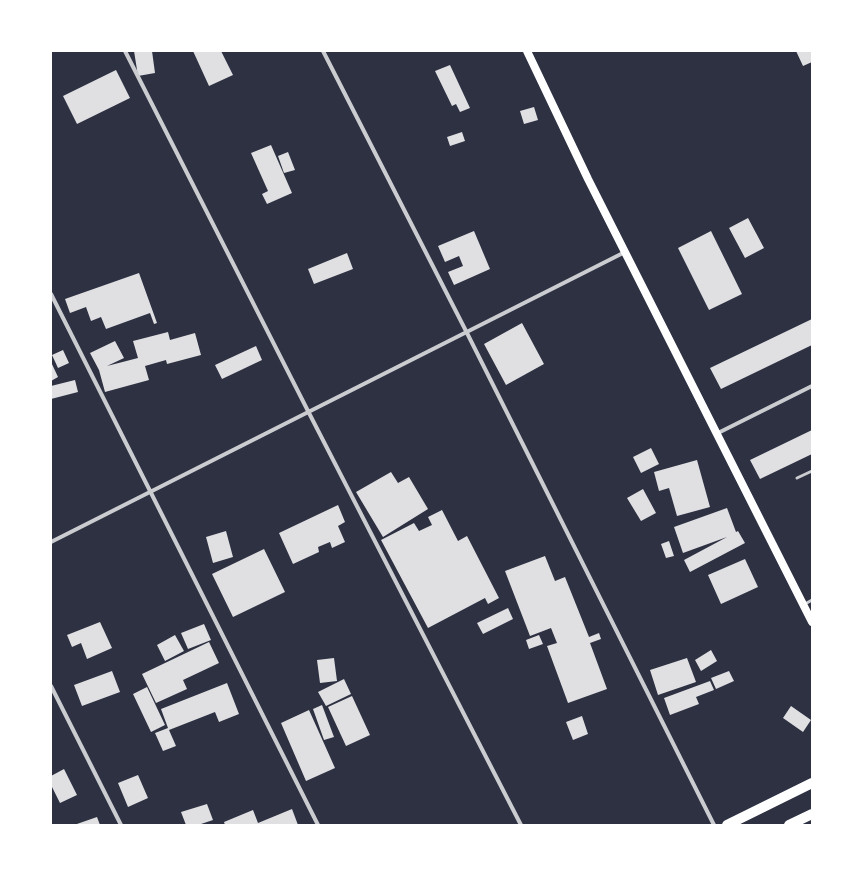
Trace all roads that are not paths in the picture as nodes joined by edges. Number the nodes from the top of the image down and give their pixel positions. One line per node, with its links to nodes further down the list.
1 (125, 51): 8 (street)
2 (323, 51): 6 (street)
3 (526, 51): 4 (main road)
4 (625, 252): 6 (street); 9 (main road)
5 (51, 294): 12 (street)
6 (467, 333): 8 (street); 23 (street)
7 (812, 386): 9 (street)
8 (308, 413): 12 (street); 22 (street)
9 (716, 434): 15 (main road)
10 (812, 471): 11 (lane)
11 (797, 478)
12 (152, 492): 13 (street); 21 (street)
13 (51, 542)
14 (812, 600): 15 (lane)
15 (803, 605): 16 (main road)
16 (812, 622)
17 (51, 686): 20 (street)
18 (812, 783): 24 (main road)
19 (812, 814): 25 (main road)
20 (121, 825)
21 (318, 825)
22 (521, 825)
23 (714, 825)
24 (727, 825)
25 (789, 825)

